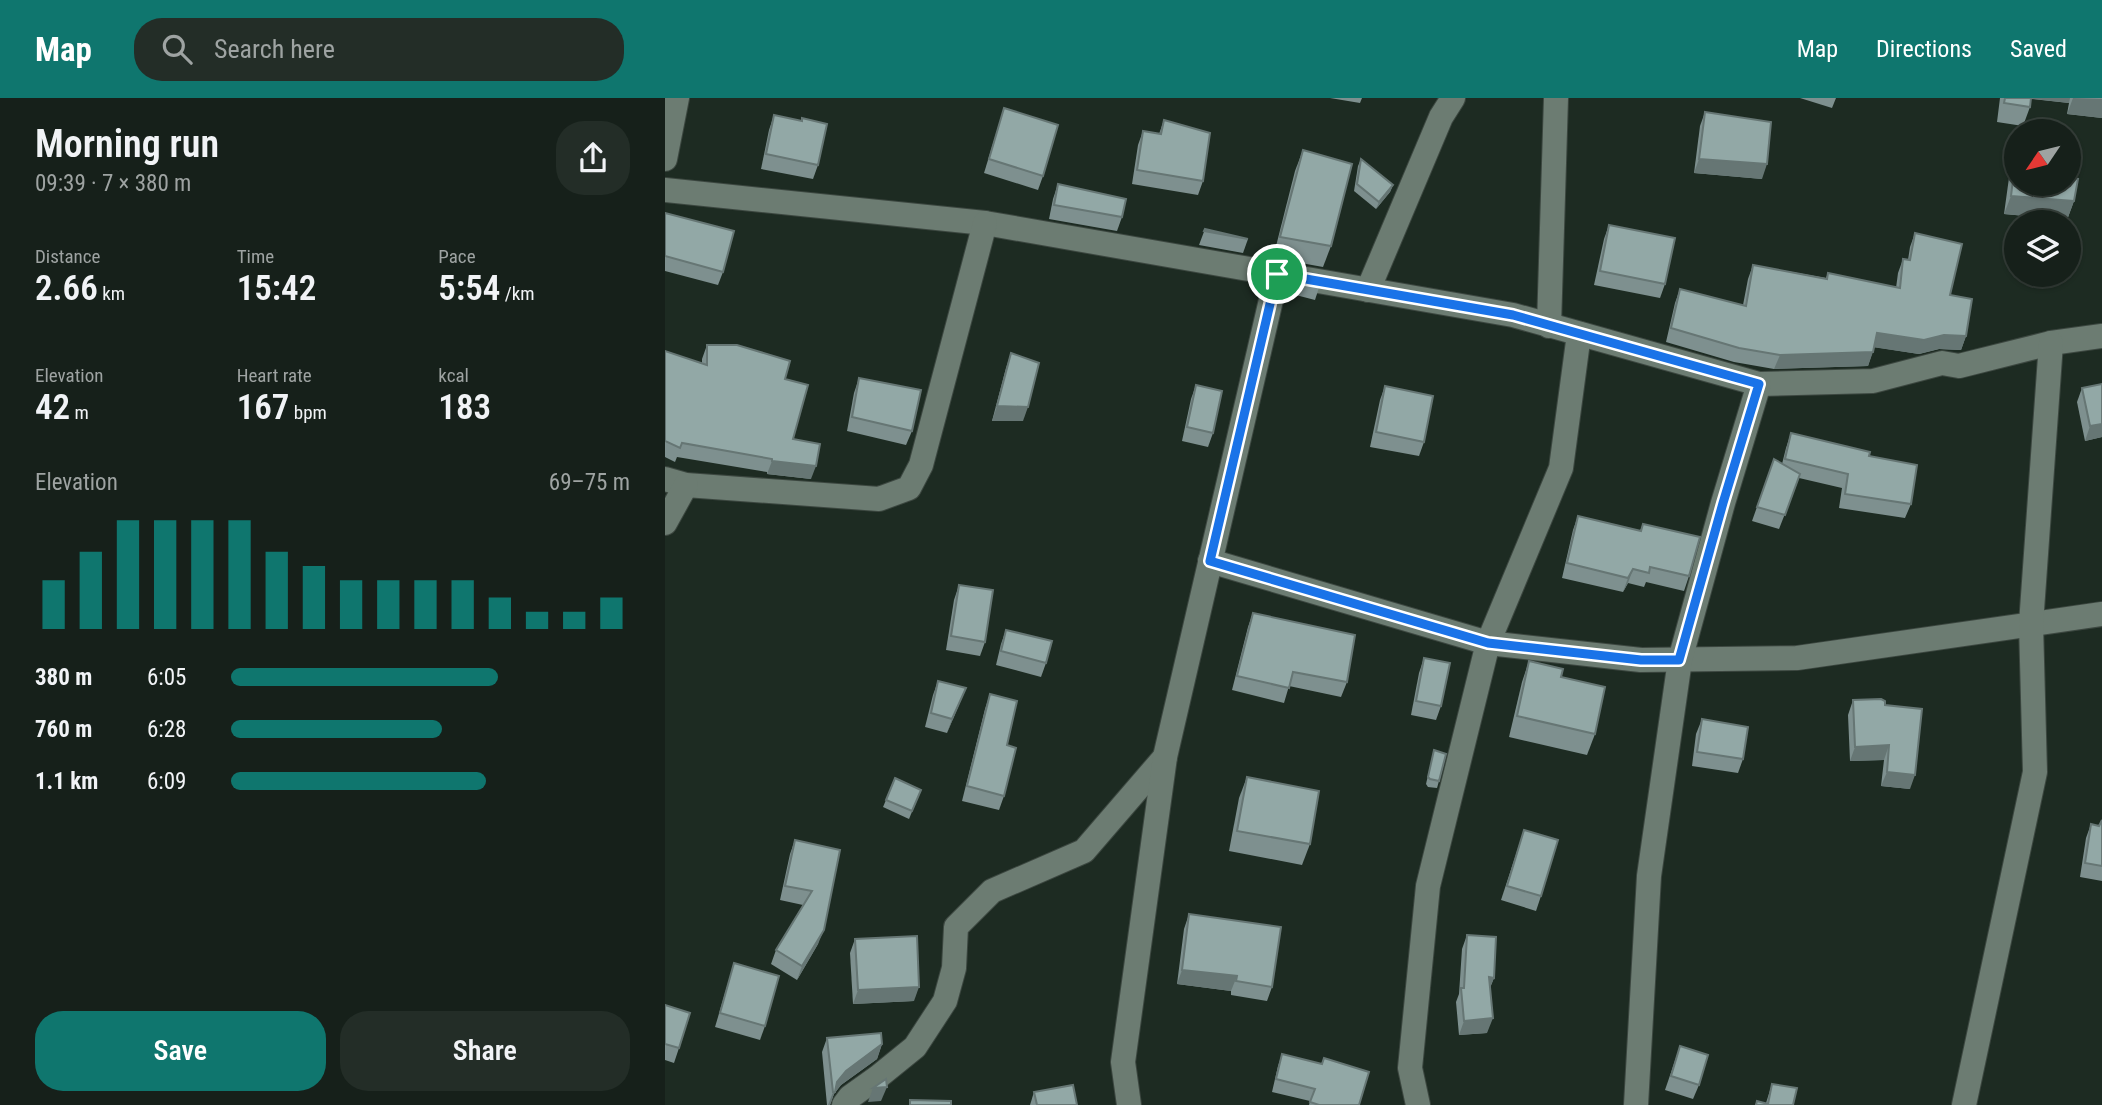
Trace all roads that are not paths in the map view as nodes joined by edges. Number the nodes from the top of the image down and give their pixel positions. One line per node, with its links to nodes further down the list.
1 (677, 98): 4 (street)
2 (1453, 98): 8 (street)
3 (1556, 98): 9 (street)
4 (665, 159)
5 (665, 190): 6 (street)
6 (985, 223): 7 (street); 14 (street)
7 (1277, 274): 8 (street); 16 (street)
8 (1367, 290): 9 (street)
9 (1549, 326): 10 (street)
10 (1579, 334): 13 (street); 19 (street)
11 (2102, 336): 12 (street)
12 (2051, 342): 13 (street); 18 (street)
13 (1759, 384): 20 (street)
14 (676, 482): 15 (street)
15 (665, 523)
16 (1210, 561): 19 (street); 21 (street)
17 (2102, 614): 18 (street)
18 (2031, 624): 20 (street); 26 (street)
19 (1488, 643): 20 (street); 24 (street)
20 (1679, 660): 25 (street)
21 (1165, 757): 22 (street); 23 (street)
22 (844, 1105)
23 (1129, 1105)
24 (1418, 1105)
25 (1636, 1105)
26 (1964, 1105)

